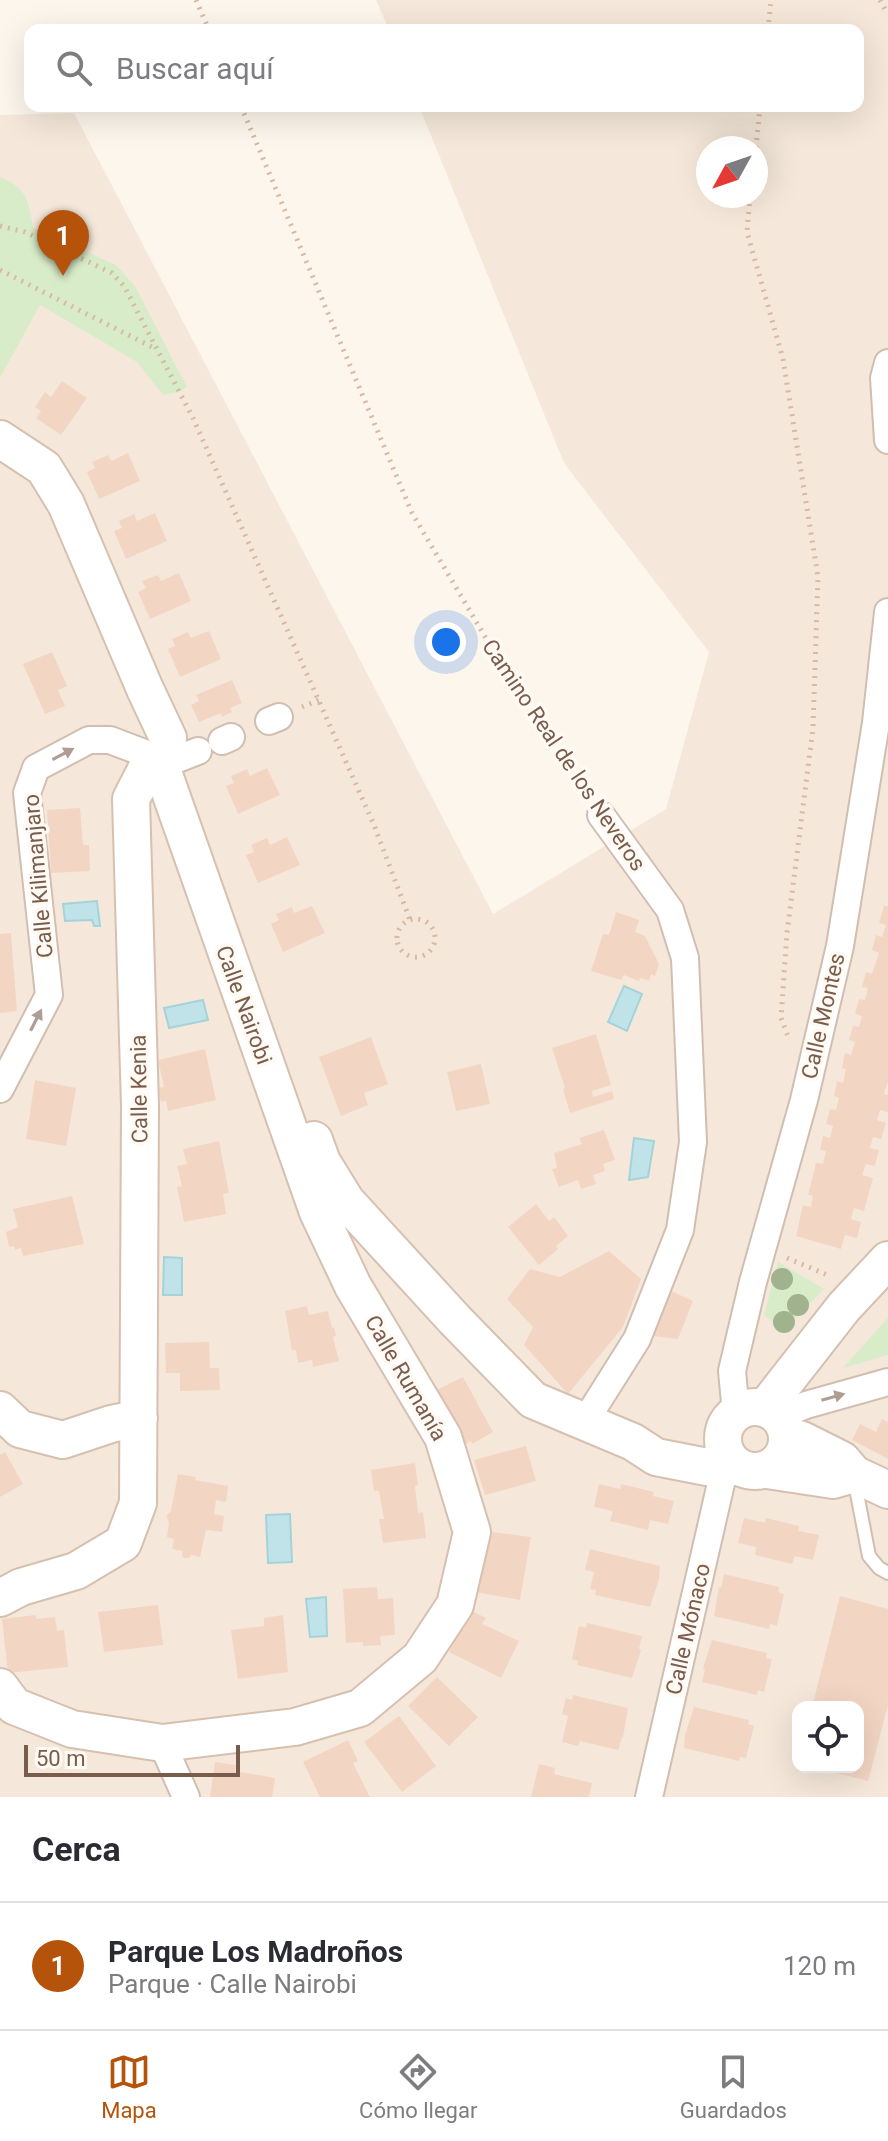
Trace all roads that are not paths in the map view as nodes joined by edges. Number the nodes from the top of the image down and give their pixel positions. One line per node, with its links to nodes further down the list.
1 (888, 363): 3 (street)
2 (0, 439): 6 (street, Calle Nairobi)
3 (888, 440)
4 (0, 459): 6 (street, Calle Nairobi)
5 (888, 612): 15 (street, Calle Montes)
6 (222, 737): 8 (street, Calle Kilimanjaro, one-way to 6); 9 (street, Calle Nairobi); 13 (street, Calle Kenia)
7 (601, 815): 14 (street, Camino Real de los Neveros)
8 (0, 1089)
9 (332, 1206): 14 (street, Calle Nairobi); 21 (street, Calle Rumanía)
10 (888, 1260): 15 (street)
11 (888, 1382): 15 (street, one-way to 11)
12 (0, 1410): 13 (street)
13 (139, 1418): 19 (street)
14 (584, 1423): 15 (street, Calle Nairobi)
15 (753, 1437): 16 (street); 23 (street, Calle Mónaco)
16 (854, 1474): 17 (street); 18 (lane)
17 (888, 1490)
18 (888, 1573)
19 (0, 1598)
20 (0, 1687): 21 (street, Calle Rumanía)
21 (162, 1743): 22 (street)
22 (186, 1797)
23 (649, 1797)

